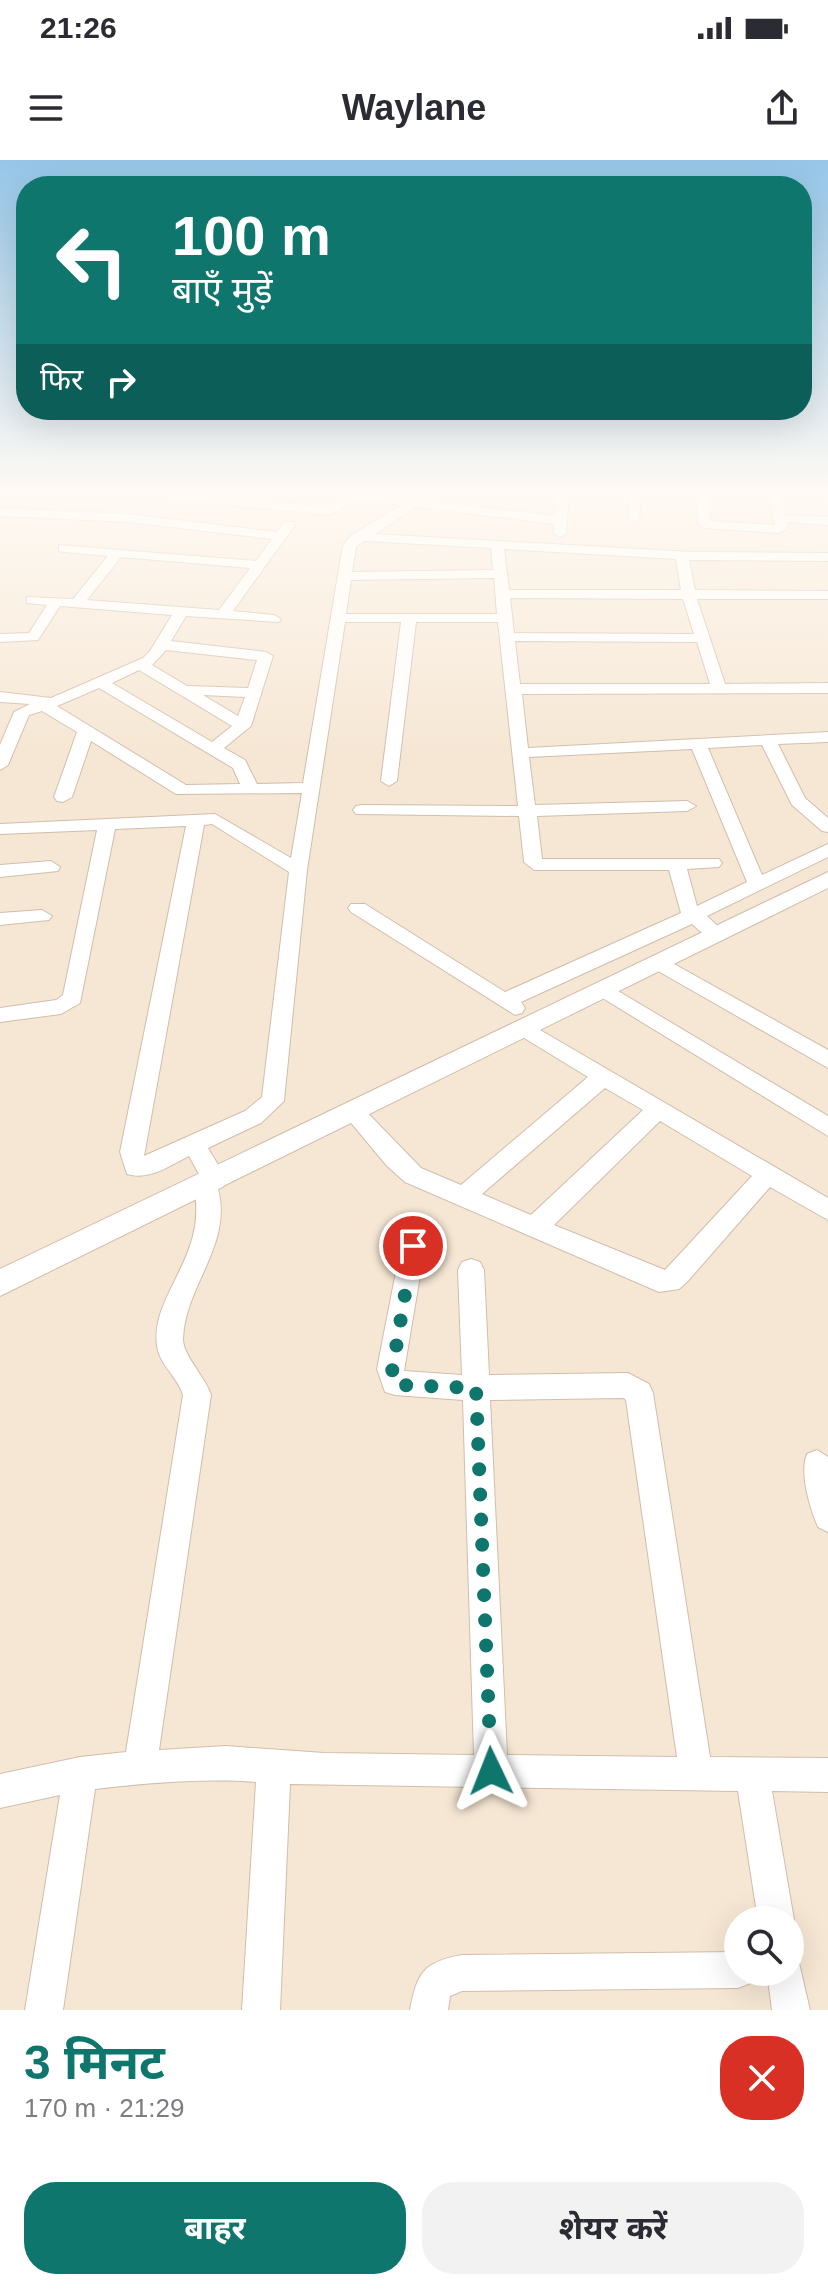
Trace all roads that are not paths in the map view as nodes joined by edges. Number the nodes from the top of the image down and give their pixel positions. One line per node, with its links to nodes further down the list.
1 (94, 581): 13 (street)
2 (249, 581): 15 (street)
3 (343, 581): 16 (street)
4 (500, 581): 8 (street)
5 (602, 581): 8 (street)
6 (664, 581): 9 (street)
7 (687, 581): 9 (street)
8 (501, 594): 18 (street)
9 (689, 595): 10 (street); 22 (street)
10 (828, 595)
11 (32, 600): 12 (street)
12 (56, 602): 13 (street); 21 (street)
13 (77, 603): 14 (street)
14 (181, 612): 15 (street); 23 (street)
15 (223, 615): 19 (street)
16 (337, 618): 17 (street); 42 (street)
17 (409, 618): 18 (street); 41 (street)
18 (504, 618): 20 (street)
19 (274, 619)
20 (506, 637): 22 (street); 27 (street)
21 (0, 638)
22 (702, 638): 28 (street)
23 (162, 645): 24 (street); 30 (street)
24 (141, 665): 25 (street); 29 (street)
25 (101, 683): 32 (street); 38 (street)
26 (828, 688): 28 (street)
27 (512, 689): 28 (street); 39 (street)
28 (719, 689)
29 (183, 690): 30 (street); 33 (street)
30 (252, 693): 33 (street)
31 (0, 697): 32 (street)
32 (47, 704): 34 (street); 40 (street)
33 (243, 726): 38 (street)
34 (86, 731): 43 (street); 44 (street)
35 (828, 737): 36 (street)
36 (768, 740): 37 (street); 50 (street)
37 (698, 744): 39 (street); 59 (street)
38 (213, 749): 43 (street)
39 (520, 753): 47 (street)
40 (0, 765)
41 (389, 781)
42 (311, 788): 43 (street); 56 (street)
43 (253, 790)
44 (63, 797)
45 (687, 806): 47 (street)
46 (362, 810): 47 (street)
47 (526, 811): 53 (street)
48 (196, 818): 49 (street); 56 (street); 73 (street)
49 (107, 823): 51 (street); 66 (street)
50 (828, 827)
51 (0, 829)
52 (828, 850): 59 (street)
53 (676, 863): 54 (street); 63 (street)
54 (713, 863)
55 (51, 867): 57 (street)
56 (298, 870): 73 (street)
57 (0, 871)
58 (828, 879): 63 (street)
59 (757, 884): 63 (street)
60 (358, 908): 67 (street)
61 (42, 916): 62 (street)
62 (0, 919)
63 (703, 925): 64 (street); 67 (street)
64 (658, 962): 65 (street); 68 (street)
65 (603, 989): 67 (street); 72 (street)
66 (0, 1015)
67 (521, 1016): 69 (street); 71 (street)
68 (828, 1060)
69 (604, 1076): 70 (street); 75 (street)
70 (658, 1109): 74 (street); 77 (street)
71 (353, 1112): 73 (street); 75 (street)
72 (828, 1127)
73 (205, 1167): 80 (street); 84 (street)
74 (768, 1174): 76 (street); 77 (street)
75 (463, 1197): 77 (street)
76 (828, 1210)
77 (534, 1228)
78 (413, 1246): 81 (street)
79 (471, 1270): 81 (street)
80 (0, 1283)
81 (476, 1388): 86 (street); 87 (street)
82 (817, 1464): 83 (street)
83 (828, 1517)
84 (140, 1767): 85 (street); 89 (street)
85 (274, 1767): 86 (street); 96 (street)
86 (491, 1771): 87 (street)
87 (696, 1772): 88 (street)
88 (752, 1772): 90 (street); 92 (street)
89 (80, 1774): 91 (street); 95 (street)
90 (828, 1775)
91 (0, 1791)
92 (774, 1906)
93 (724, 1970): 97 (street)
94 (787, 1986): 98 (street)
95 (44, 2010)
96 (261, 2010)
97 (429, 2010)
98 (791, 2010)

